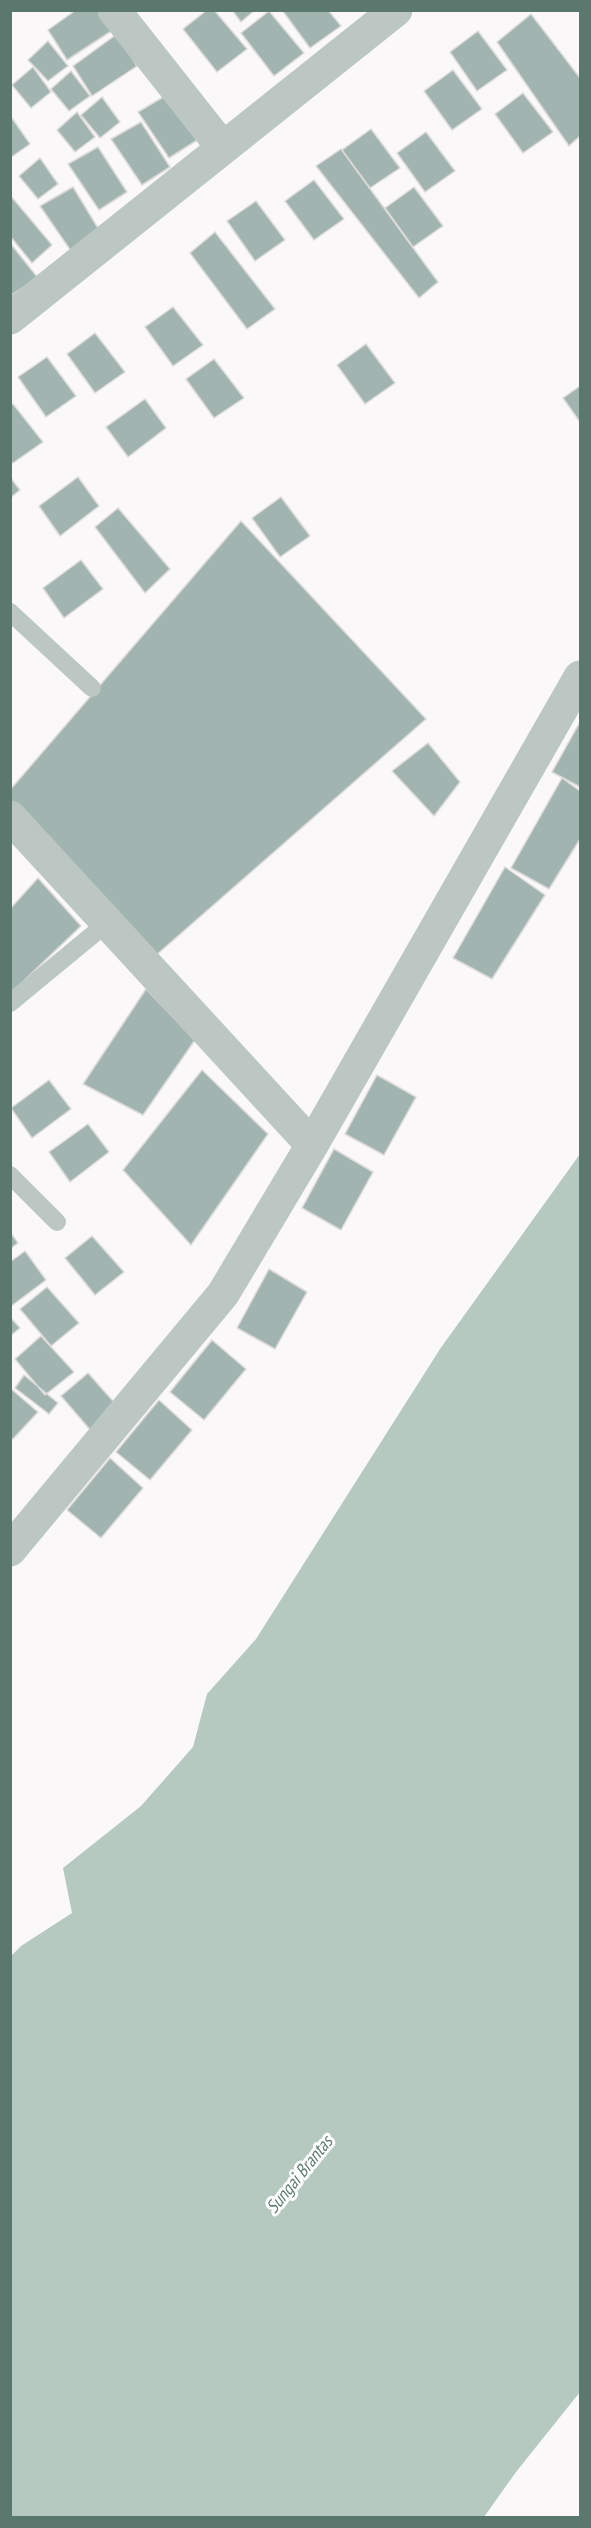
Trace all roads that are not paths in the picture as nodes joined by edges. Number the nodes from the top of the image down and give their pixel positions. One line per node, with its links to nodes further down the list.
1 (114, 10): 3 (street)
2 (396, 10): 3 (street)
3 (223, 148): 4 (street)
4 (10, 318)
5 (10, 612): 7 (lane)
6 (580, 677): 11 (street)
7 (92, 688)
8 (10, 817): 9 (street)
9 (107, 923): 10 (lane); 11 (street)
10 (10, 1004)
11 (312, 1145): 14 (street)
12 (10, 1175): 13 (lane)
13 (57, 1222)
14 (10, 1551)

